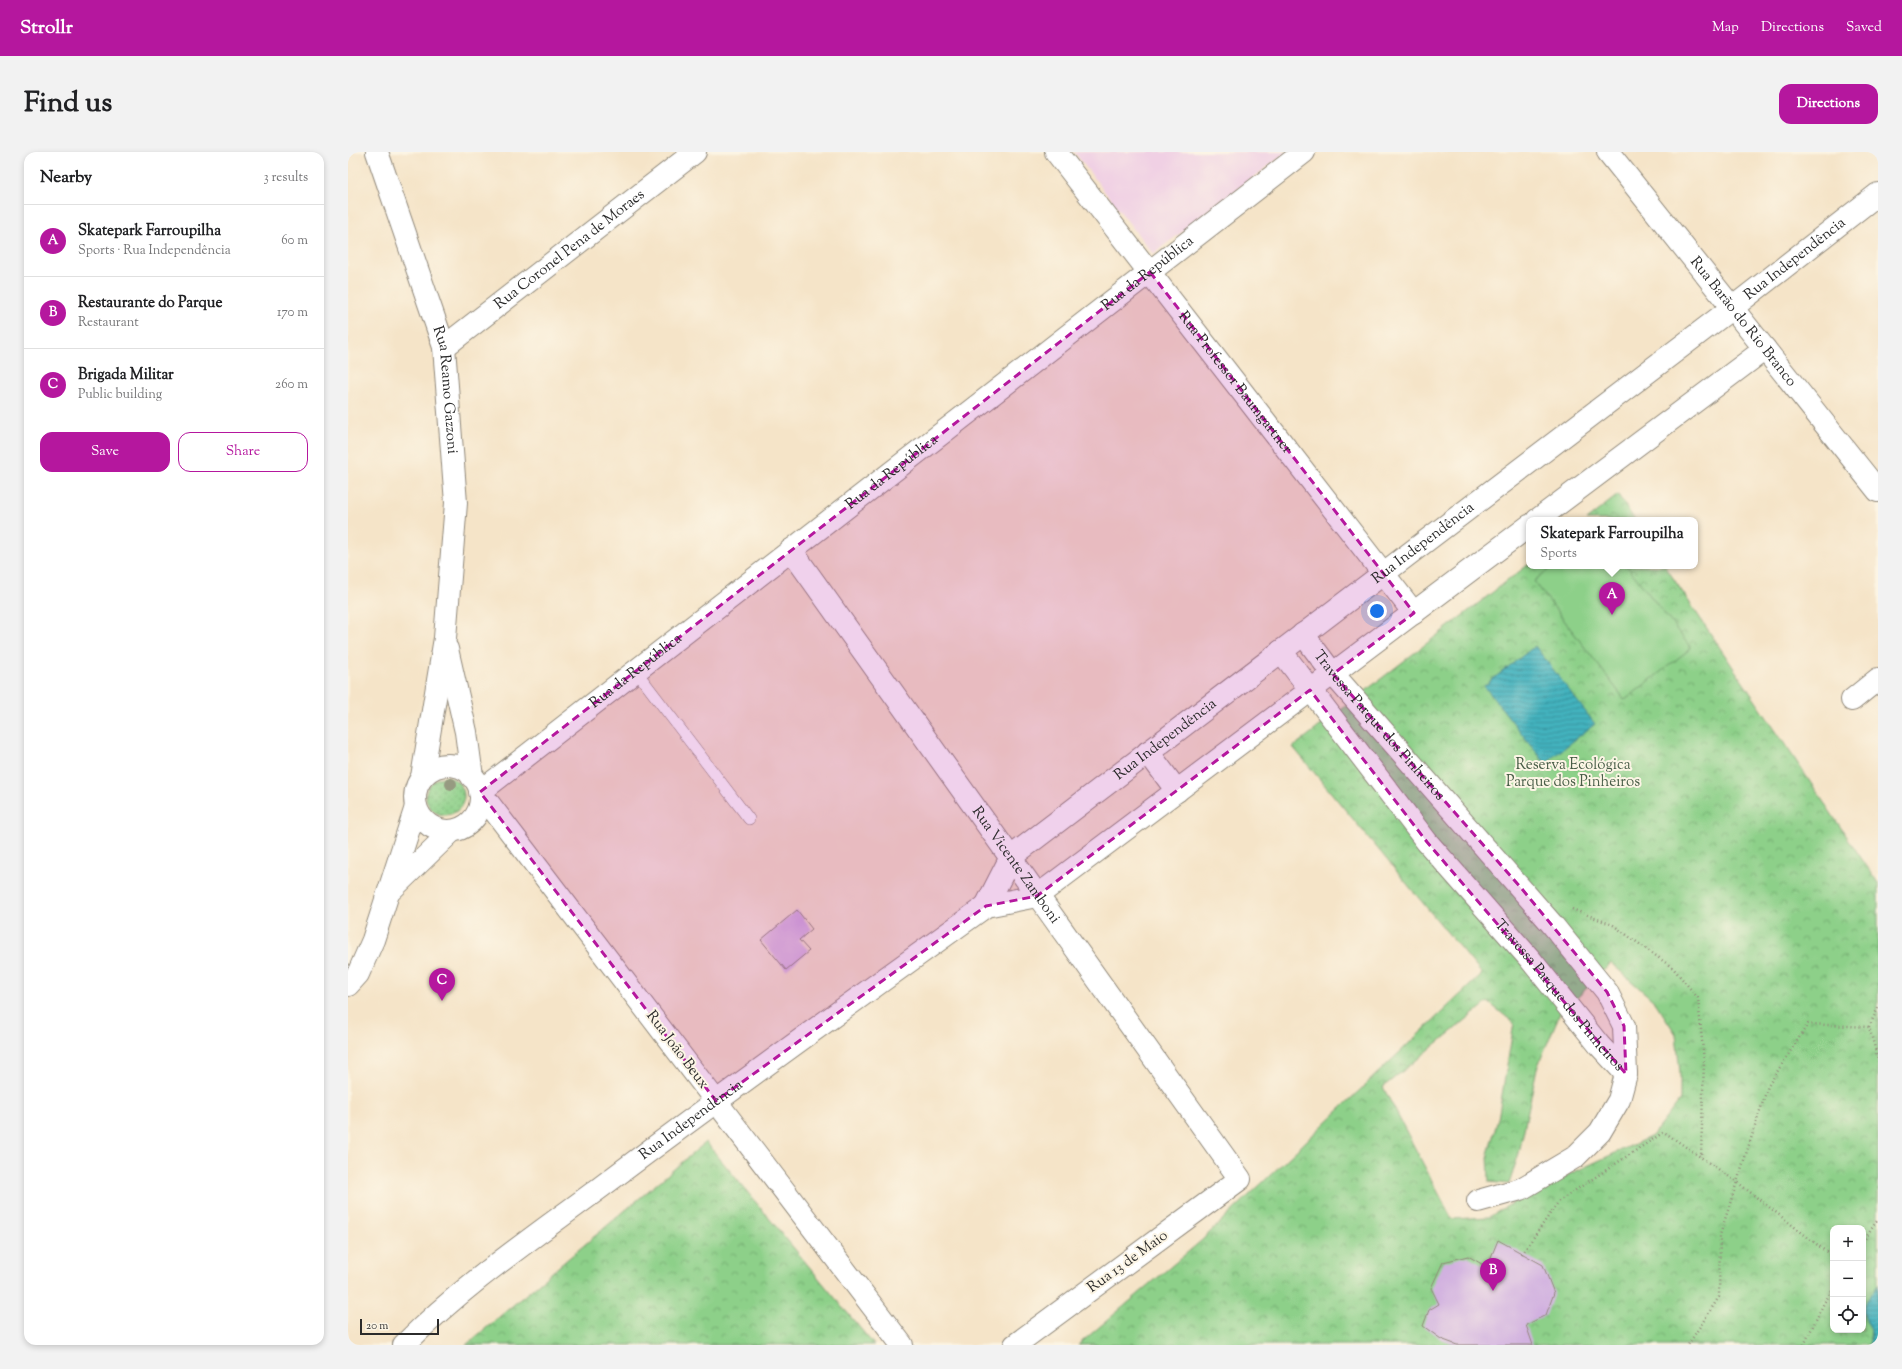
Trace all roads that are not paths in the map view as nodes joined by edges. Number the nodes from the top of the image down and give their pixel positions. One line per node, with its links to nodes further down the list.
1 (377, 152): 9 (street, Rua Reamo Gazzoni)
2 (695, 152): 9 (street, Rua Coronel Pena de Moraes)
3 (1056, 152): 7 (street, Rua Professor Baumgartner)
4 (1304, 152): 7 (street, Rua da República)
5 (1608, 152): 8 (street, Rua Barão do Rio Branco)
6 (1878, 194): 8 (street, Rua Independência)
7 (1150, 272): 14 (street, Rua da República); 15 (street, Rua Professor Baumgartner)
8 (1732, 308): 10 (street, Rua Barão do Rio Branco); 15 (street, Rua Independência)
9 (444, 347): 18 (street, Rua Reamo Gazzoni)
10 (1765, 349): 11 (street, Rua Barão do Rio Branco); 12 (street)
11 (1878, 491)
12 (1541, 517)
13 (1526, 528): 16 (street, Rua Independência)
14 (791, 550): 20 (street, Rua da República); 32 (street, Rua Vicente Zamboni)
15 (1383, 573): 16 (street, Rua Professor Baumgartner); 17 (street, Rua Independência)
16 (1414, 613): 21 (street, Rua Independência)
17 (1303, 634): 19 (street, Rua Independência); 21 (street, Travessa Parque dos Pinheiros)
18 (445, 638): 26 (street, Rua Reamo Gazzoni); 27 (street, Rua Reamo Gazzoni)
19 (1281, 651): 23 (street, Travessa Parque dos Pinheiros); 25 (street, Rua Independência)
20 (636, 670): 27 (street, Rua da República); 30 (lane)
21 (1333, 674): 23 (street, Rua Independência); 37 (street, Travessa Parque dos Pinheiros)
22 (1878, 679): 24 (street)
23 (1310, 690): 28 (street, Rua Independência); 37 (street, Travessa Parque dos Pinheiros)
24 (1852, 700)
25 (1148, 752): 28 (street); 32 (street, Rua Independência)
26 (422, 777): 27 (street); 29 (street)
27 (476, 785): 31 (street); 38 (street, Rua João Beux)
28 (1177, 791): 34 (street, Rua Independência)
29 (416, 807): 31 (street); 33 (street)
30 (749, 819)
31 (452, 831): 33 (street)
32 (1011, 857): 34 (street, Rua Vicente Zamboni); 35 (street, Rua Independência)
33 (386, 894): 36 (street)
34 (1037, 896): 35 (street, Rua Independência); 39 (street, Rua Vicente Zamboni)
35 (986, 906): 38 (street, Rua Independência)
36 (348, 985)
37 (1626, 1074): 40 (street)
38 (716, 1101): 41 (street, Rua Independência); 42 (street, Rua João Beux)
39 (1240, 1179): 43 (street, Rua 13 de Maio)
40 (1478, 1201)
41 (404, 1345)
42 (902, 1345)
43 (1015, 1345)

